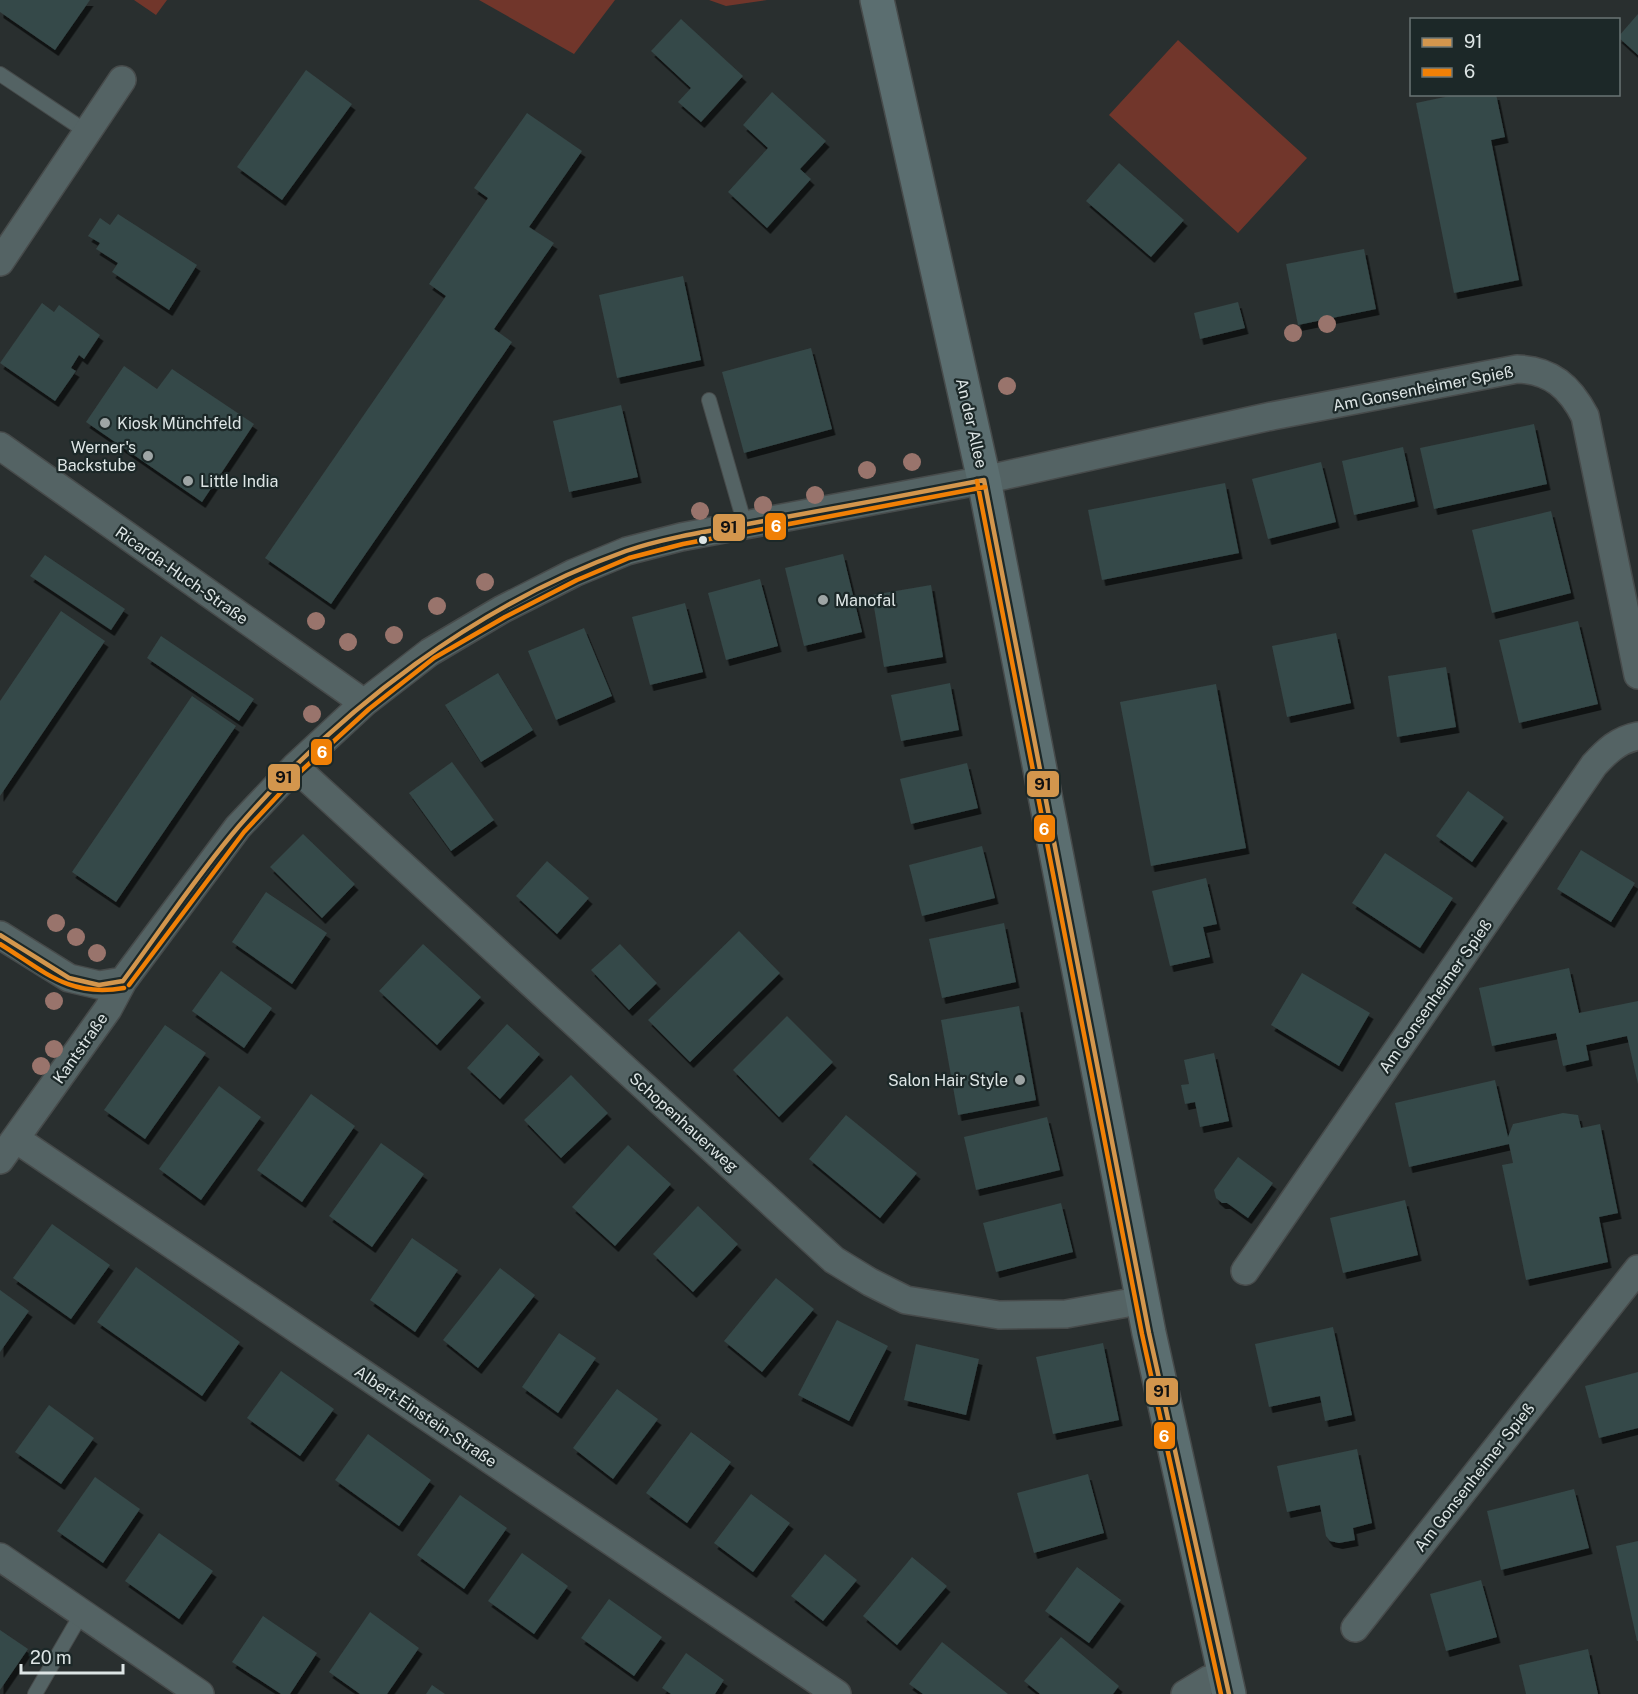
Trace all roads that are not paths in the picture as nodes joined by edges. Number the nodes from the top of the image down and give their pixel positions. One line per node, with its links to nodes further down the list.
1 (877, 0): 8 (main road, An der Allee)
2 (0, 74): 4 (lane)
3 (122, 80): 4 (street)
4 (87, 132): 5 (street)
5 (0, 262)
6 (710, 400): 9 (lane)
7 (0, 446): 13 (street, Ricarda-Huch-Straße)
8 (984, 480): 9 (street, Kantstraße); 10 (street, Am Gonsenheimer Spieß); 22 (main road, An der Allee)
9 (744, 525): 13 (street, Kantstraße)
10 (1629, 589): 11 (street, Am Gonsenheimer Spieß)
11 (1635, 643): 12 (street, Am Gonsenheimer Spieß)
12 (1638, 675)
13 (364, 703): 15 (street, Kantstraße)
14 (1638, 736): 21 (street, Am Gonsenheimer Spieß)
15 (295, 767): 17 (street, Kantstraße); 22 (street, Schopenhauerweg)
16 (0, 935): 17 (street)
17 (123, 981): 18 (street, Kantstraße)
18 (8, 1138): 19 (street, Kantstraße); 29 (street, Albert-Einstein-Straße)
19 (0, 1160)
20 (1638, 1269): 25 (street, Am Gonsenheimer Spieß)
21 (1245, 1271)
22 (1144, 1300): 26 (main road, An der Allee)
23 (0, 1557): 24 (street)
24 (82, 1613): 27 (lane); 28 (street)
25 (1355, 1628)
26 (1227, 1684): 30 (street)
27 (35, 1694)
28 (200, 1694)
29 (837, 1694)
30 (1185, 1694)

